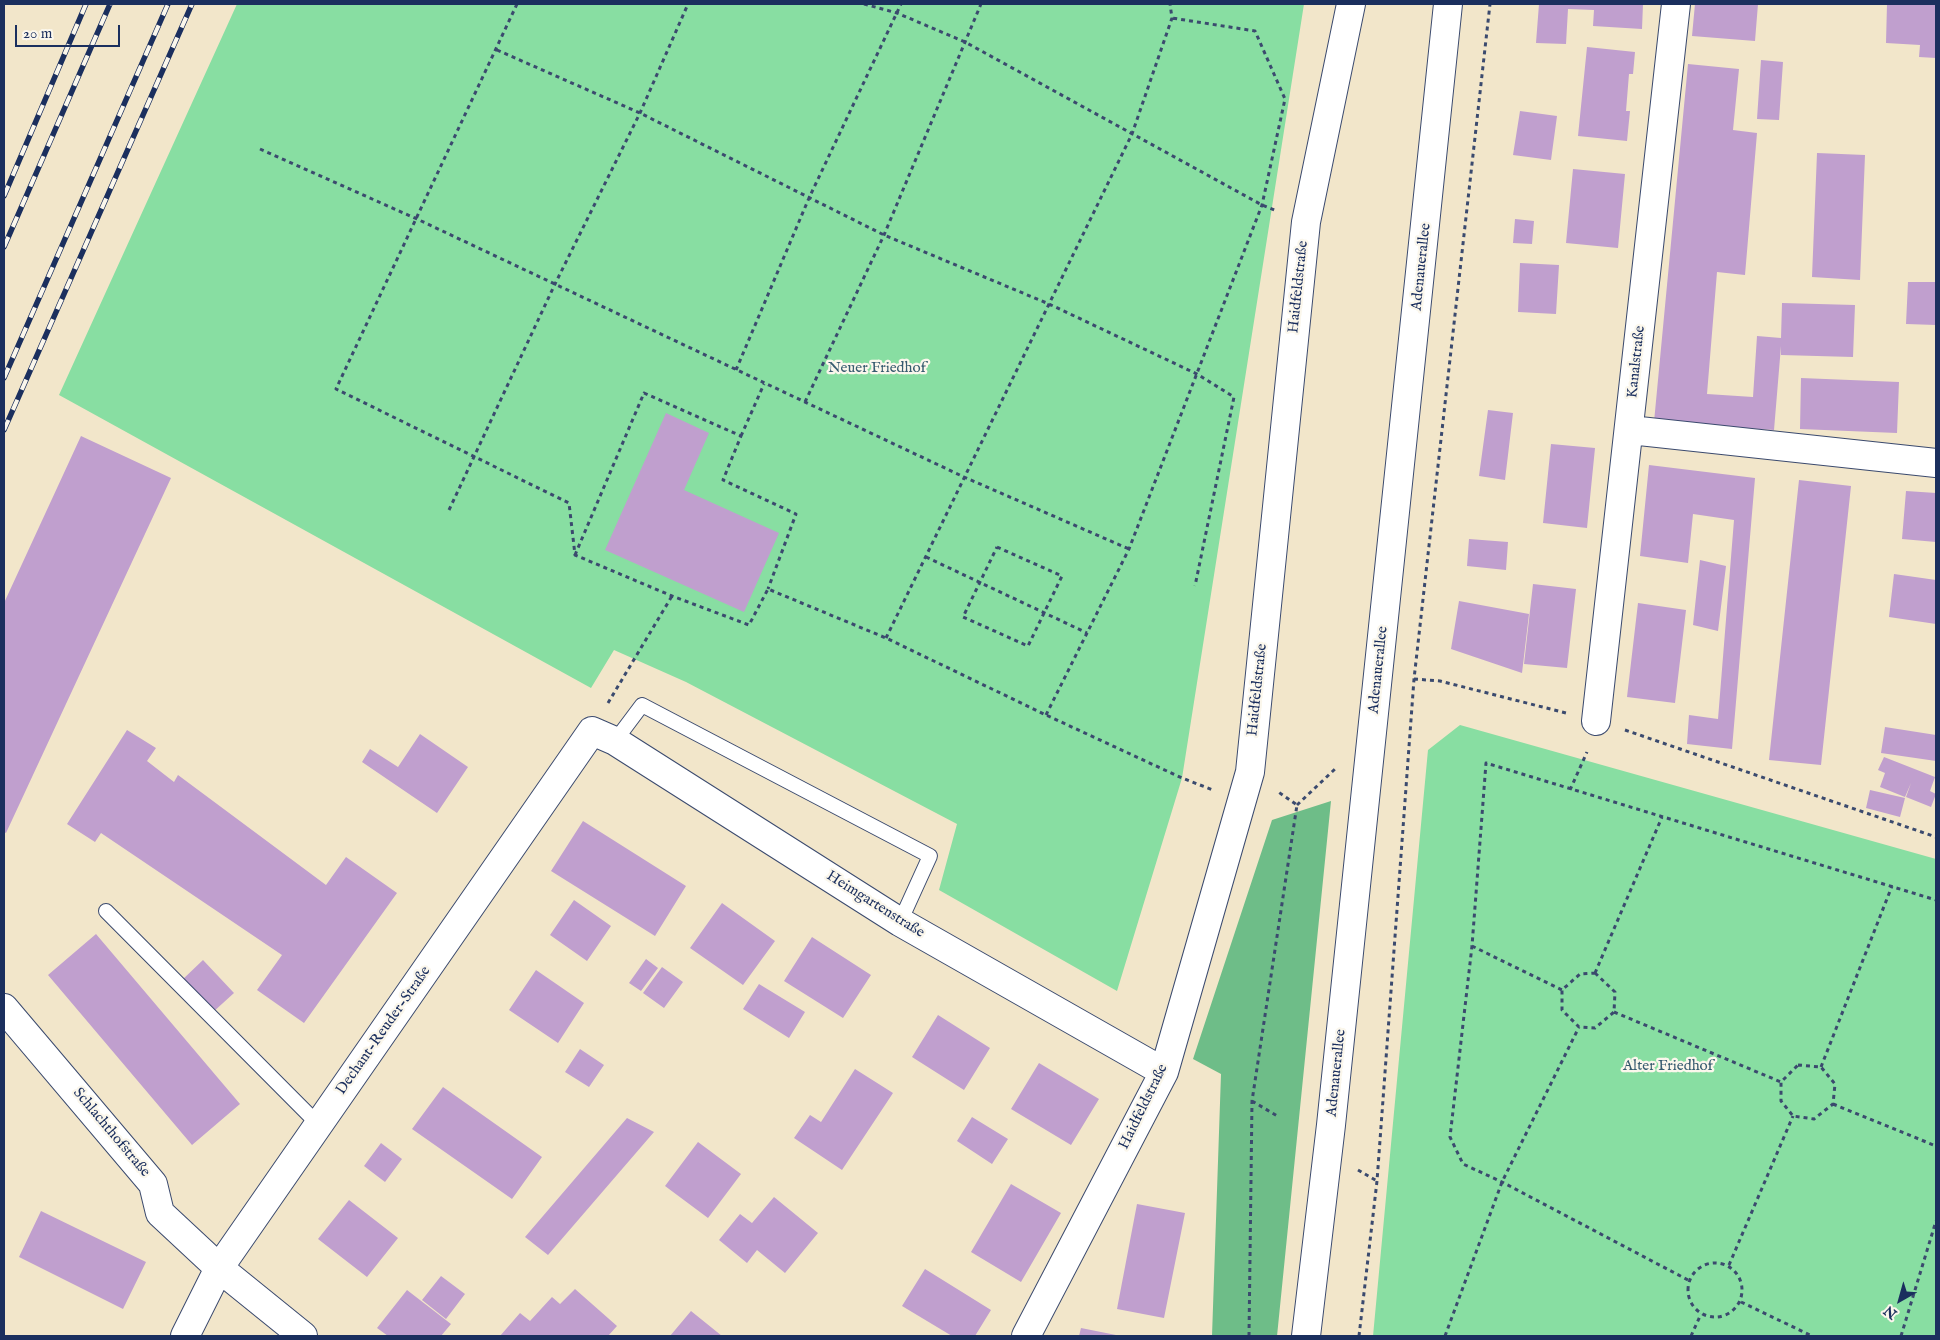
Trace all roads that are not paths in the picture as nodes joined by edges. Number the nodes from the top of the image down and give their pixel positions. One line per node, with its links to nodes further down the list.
1 (1351, 4): 11 (street, Haidfeldstraße)
2 (1448, 4): 17 (street, Adenauerallee)
3 (1676, 4): 4 (street, Kanalstraße)
4 (1630, 430): 5 (street); 6 (street, Kanalstraße)
5 (1936, 463)
6 (1596, 721)
7 (603, 736): 9 (street, Heimgartenstraße); 9 (lane); 12 (street, Dechant-Reuder-Straße)
8 (106, 911): 12 (lane)
9 (900, 922): 11 (street, Heimgartenstraße)
10 (4, 1008): 13 (street, Schlachthofstraße)
11 (1164, 1072): 16 (street, Haidfeldstraße)
12 (319, 1125): 13 (street, Dechant-Reuder-Straße)
13 (219, 1268): 14 (street, Dechant-Reuder-Straße); 15 (street, Schlachthofstraße)
14 (185, 1336)
15 (303, 1336)
16 (1026, 1336)
17 (1306, 1336)

